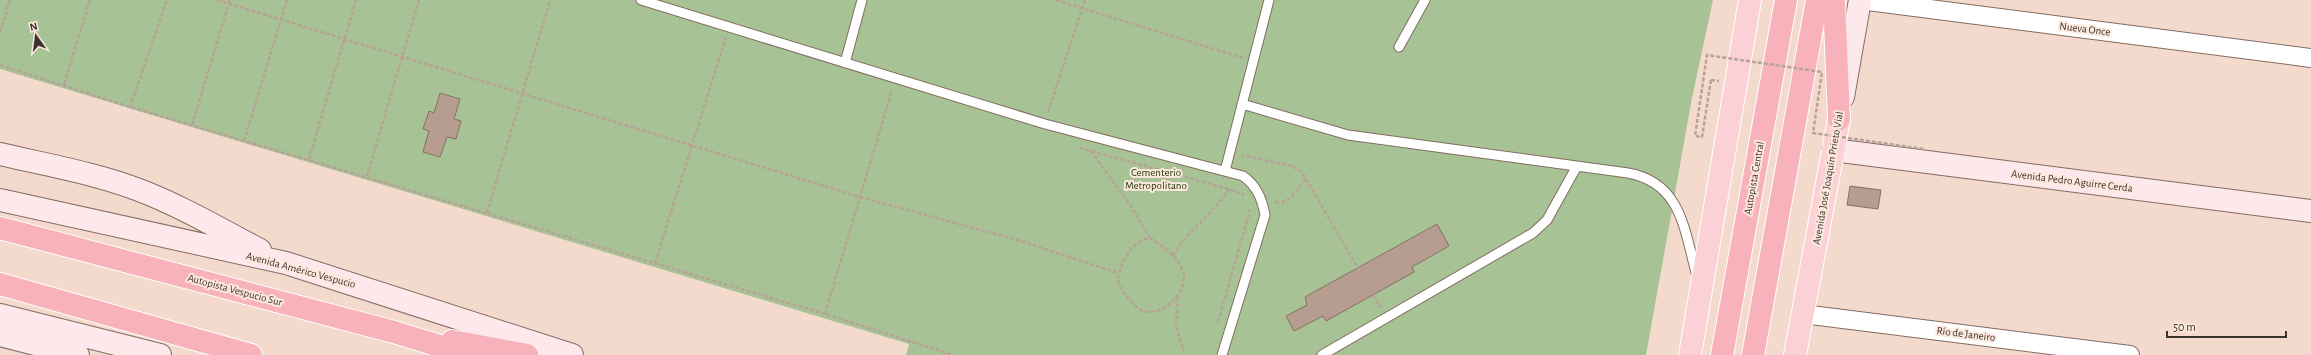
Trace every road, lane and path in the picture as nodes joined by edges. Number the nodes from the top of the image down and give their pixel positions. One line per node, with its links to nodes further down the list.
1 (10, 0): 25 (path)
2 (90, 0): 35 (path)
3 (166, 0): 38 (path)
4 (217, 0): 21 (path)
5 (230, 0): 21 (path)
6 (287, 0): 23 (path)
7 (356, 0): 26 (path)
8 (419, 0): 28 (path)
9 (550, 0): 36 (path)
10 (640, 0): 24 (lane)
11 (862, 0): 31 (lane)
12 (1056, 0): 22 (path)
13 (1085, 0): 22 (path)
14 (1269, 0): 30 (lane)
15 (1425, 0): 27 (lane)
16 (1750, 0): 71 (main road)
17 (1786, 0): 91 (highway, Autopista Central)
18 (1817, 0): 92 (highway)
19 (1834, 0): 39 (highway)
20 (1860, 0): 29 (street, Nueva Once); 39 (main road, Avenida José Joaquín Prieto Vial)
21 (229, 4): 23 (path); 41 (path)
22 (1082, 8): 30 (path); 40 (path)
23 (282, 20): 26 (path); 42 (path)
24 (729, 27): 31 (lane); 43 (path)
25 (0, 32)
26 (345, 39): 28 (path); 50 (path)
27 (1399, 47)
28 (402, 56): 36 (path); 53 (path)
29 (2311, 58)
30 (1253, 61): 37 (lane)
31 (845, 63): 33 (lane)
32 (0, 65): 35 (path)
33 (896, 78): 40 (lane); 57 (path)
34 (1711, 80): 45 (path, bridge)
35 (64, 84): 38 (path)
36 (523, 94): 43 (path); 62 (path)
37 (1242, 104): 49 (lane); 51 (lane)
38 (130, 107): 41 (path)
39 (1839, 119): 46 (main road, Avenida José Joaquín Prieto Vial)
40 (1045, 124): 52 (lane)
41 (192, 125): 42 (path)
42 (244, 141): 50 (path)
43 (693, 146): 57 (path); 67 (path)
44 (1076, 146): 47 (path)
45 (1924, 149)
46 (1833, 150): 61 (main road, Avenida Pedro Aguirre Cerda); 74 (main road, Avenida José Joaquín Prieto Vial)
47 (1090, 151): 55 (path); 64 (path)
48 (0, 154): 66 (main road)
49 (1230, 155): 52 (lane); 54 (path)
50 (309, 159): 53 (path)
51 (1578, 166): 71 (lane); 88 (lane)
52 (1225, 171): 59 (lane)
53 (367, 176): 62 (path)
54 (1306, 178): 59 (path); 68 (path)
55 (1229, 189): 56 (path); 65 (path)
56 (1246, 196)
57 (860, 197): 69 (path); 73 (path)
58 (0, 200): 66 (main road, Avenida Américo Vespucio)
59 (1262, 200): 87 (lane)
60 (1250, 205): 76 (path)
61 (2311, 211)
62 (487, 213): 67 (path)
63 (0, 228): 77 (highway, Autopista Vespucio Sur)
64 (1150, 238): 65 (path); 69 (path)
65 (1173, 256): 72 (path)
66 (286, 263): 84 (main road, Avenida Américo Vespucio)
67 (655, 263): 73 (path)
68 (1358, 268)
69 (1118, 272): 72 (path)
70 (0, 284): 81 (highway)
71 (1701, 288): 89 (main road); 90 (main road)
72 (1178, 295): 86 (path)
73 (825, 314): 85 (path)
74 (1803, 314): 93 (main road, Avenida José Joaquín Prieto Vial); 94 (street, Río de Janeiro)
75 (0, 315): 80 (main road)
76 (1216, 326)
77 (394, 332): 82 (highway, Autopista Vespucio Sur); 83 (highway)
78 (0, 335): 79 (main road)
79 (78, 355)
80 (160, 355)
81 (251, 355)
82 (469, 355)
83 (527, 355)
84 (572, 355)
85 (953, 355)
86 (1185, 355)
87 (1222, 355)
88 (1322, 355)
89 (1677, 355)
90 (1690, 355)
91 (1722, 355)
92 (1753, 355)
93 (1795, 355)
94 (2130, 355)

